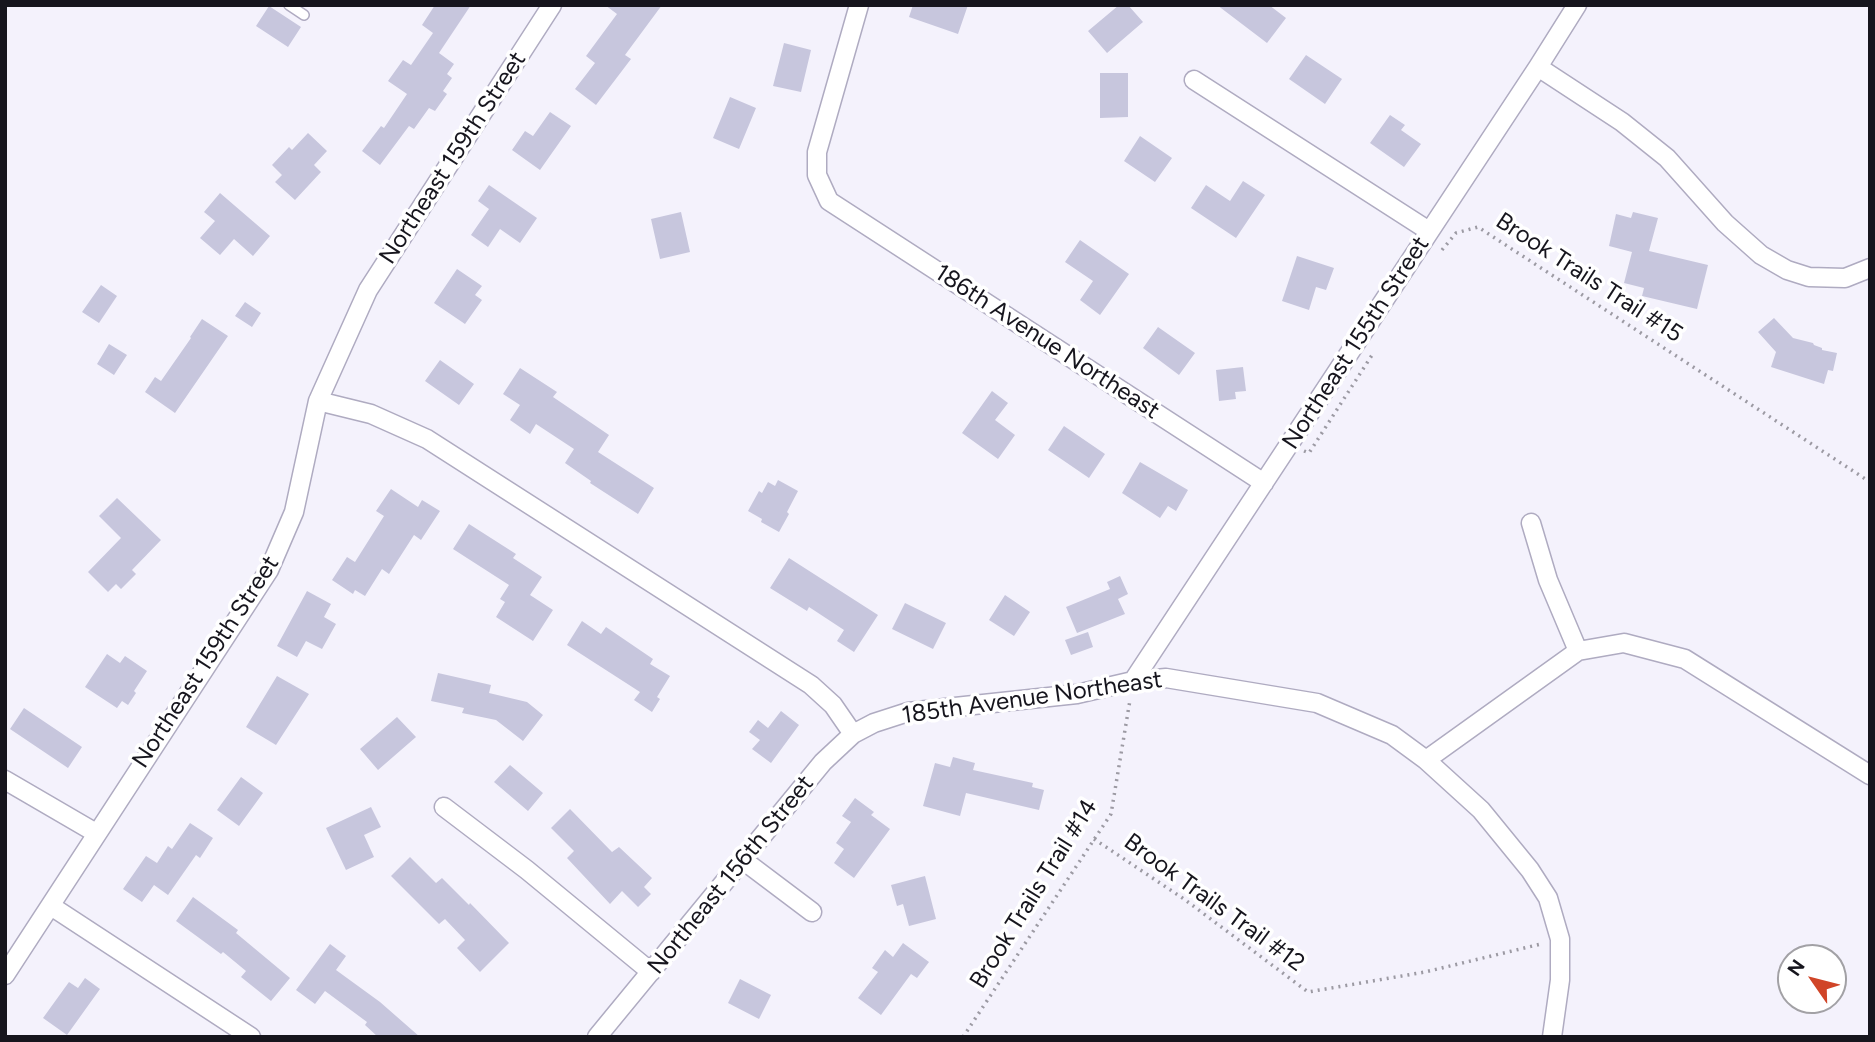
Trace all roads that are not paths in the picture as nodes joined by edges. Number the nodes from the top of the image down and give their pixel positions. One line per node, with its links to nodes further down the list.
1 (289, 5): 5 (lane)
2 (552, 5): 10 (street, Northeast 159th Street)
3 (859, 5): 11 (street, 186th Avenue Northeast)
4 (1577, 5): 6 (street, Northeast 155th Street)
5 (304, 15)
6 (1538, 67): 8 (street, Northeast 155th Street); 9 (street)
7 (1194, 80): 8 (street)
8 (1429, 231): 11 (street, Northeast 155th Street)
9 (1870, 268)
10 (317, 401): 16 (street); 21 (street, Northeast 159th Street)
11 (1264, 483): 14 (street, Northeast 155th Street)
12 (1531, 523): 13 (street)
13 (1578, 651): 17 (street); 18 (street)
14 (1133, 681): 15 (street, 185th Avenue Northeast); 17 (street, 185th Avenue Northeast)
15 (874, 723): 16 (street, Northeast 156th Street)
16 (853, 734): 22 (street, Northeast 156th Street)
17 (1426, 760): 29 (street, 185th Avenue Northeast)
18 (1870, 775)
19 (5, 780): 21 (street)
20 (444, 807): 25 (street)
21 (96, 833): 23 (street, Northeast 159th Street)
22 (743, 860): 24 (street); 25 (street, Northeast 156th Street)
23 (51, 906): 26 (street, Northeast 159th Street); 27 (street)
24 (812, 912)
25 (652, 972): 28 (street, Northeast 156th Street)
26 (5, 975)
27 (251, 1037)
28 (597, 1037)
29 (1552, 1037)

